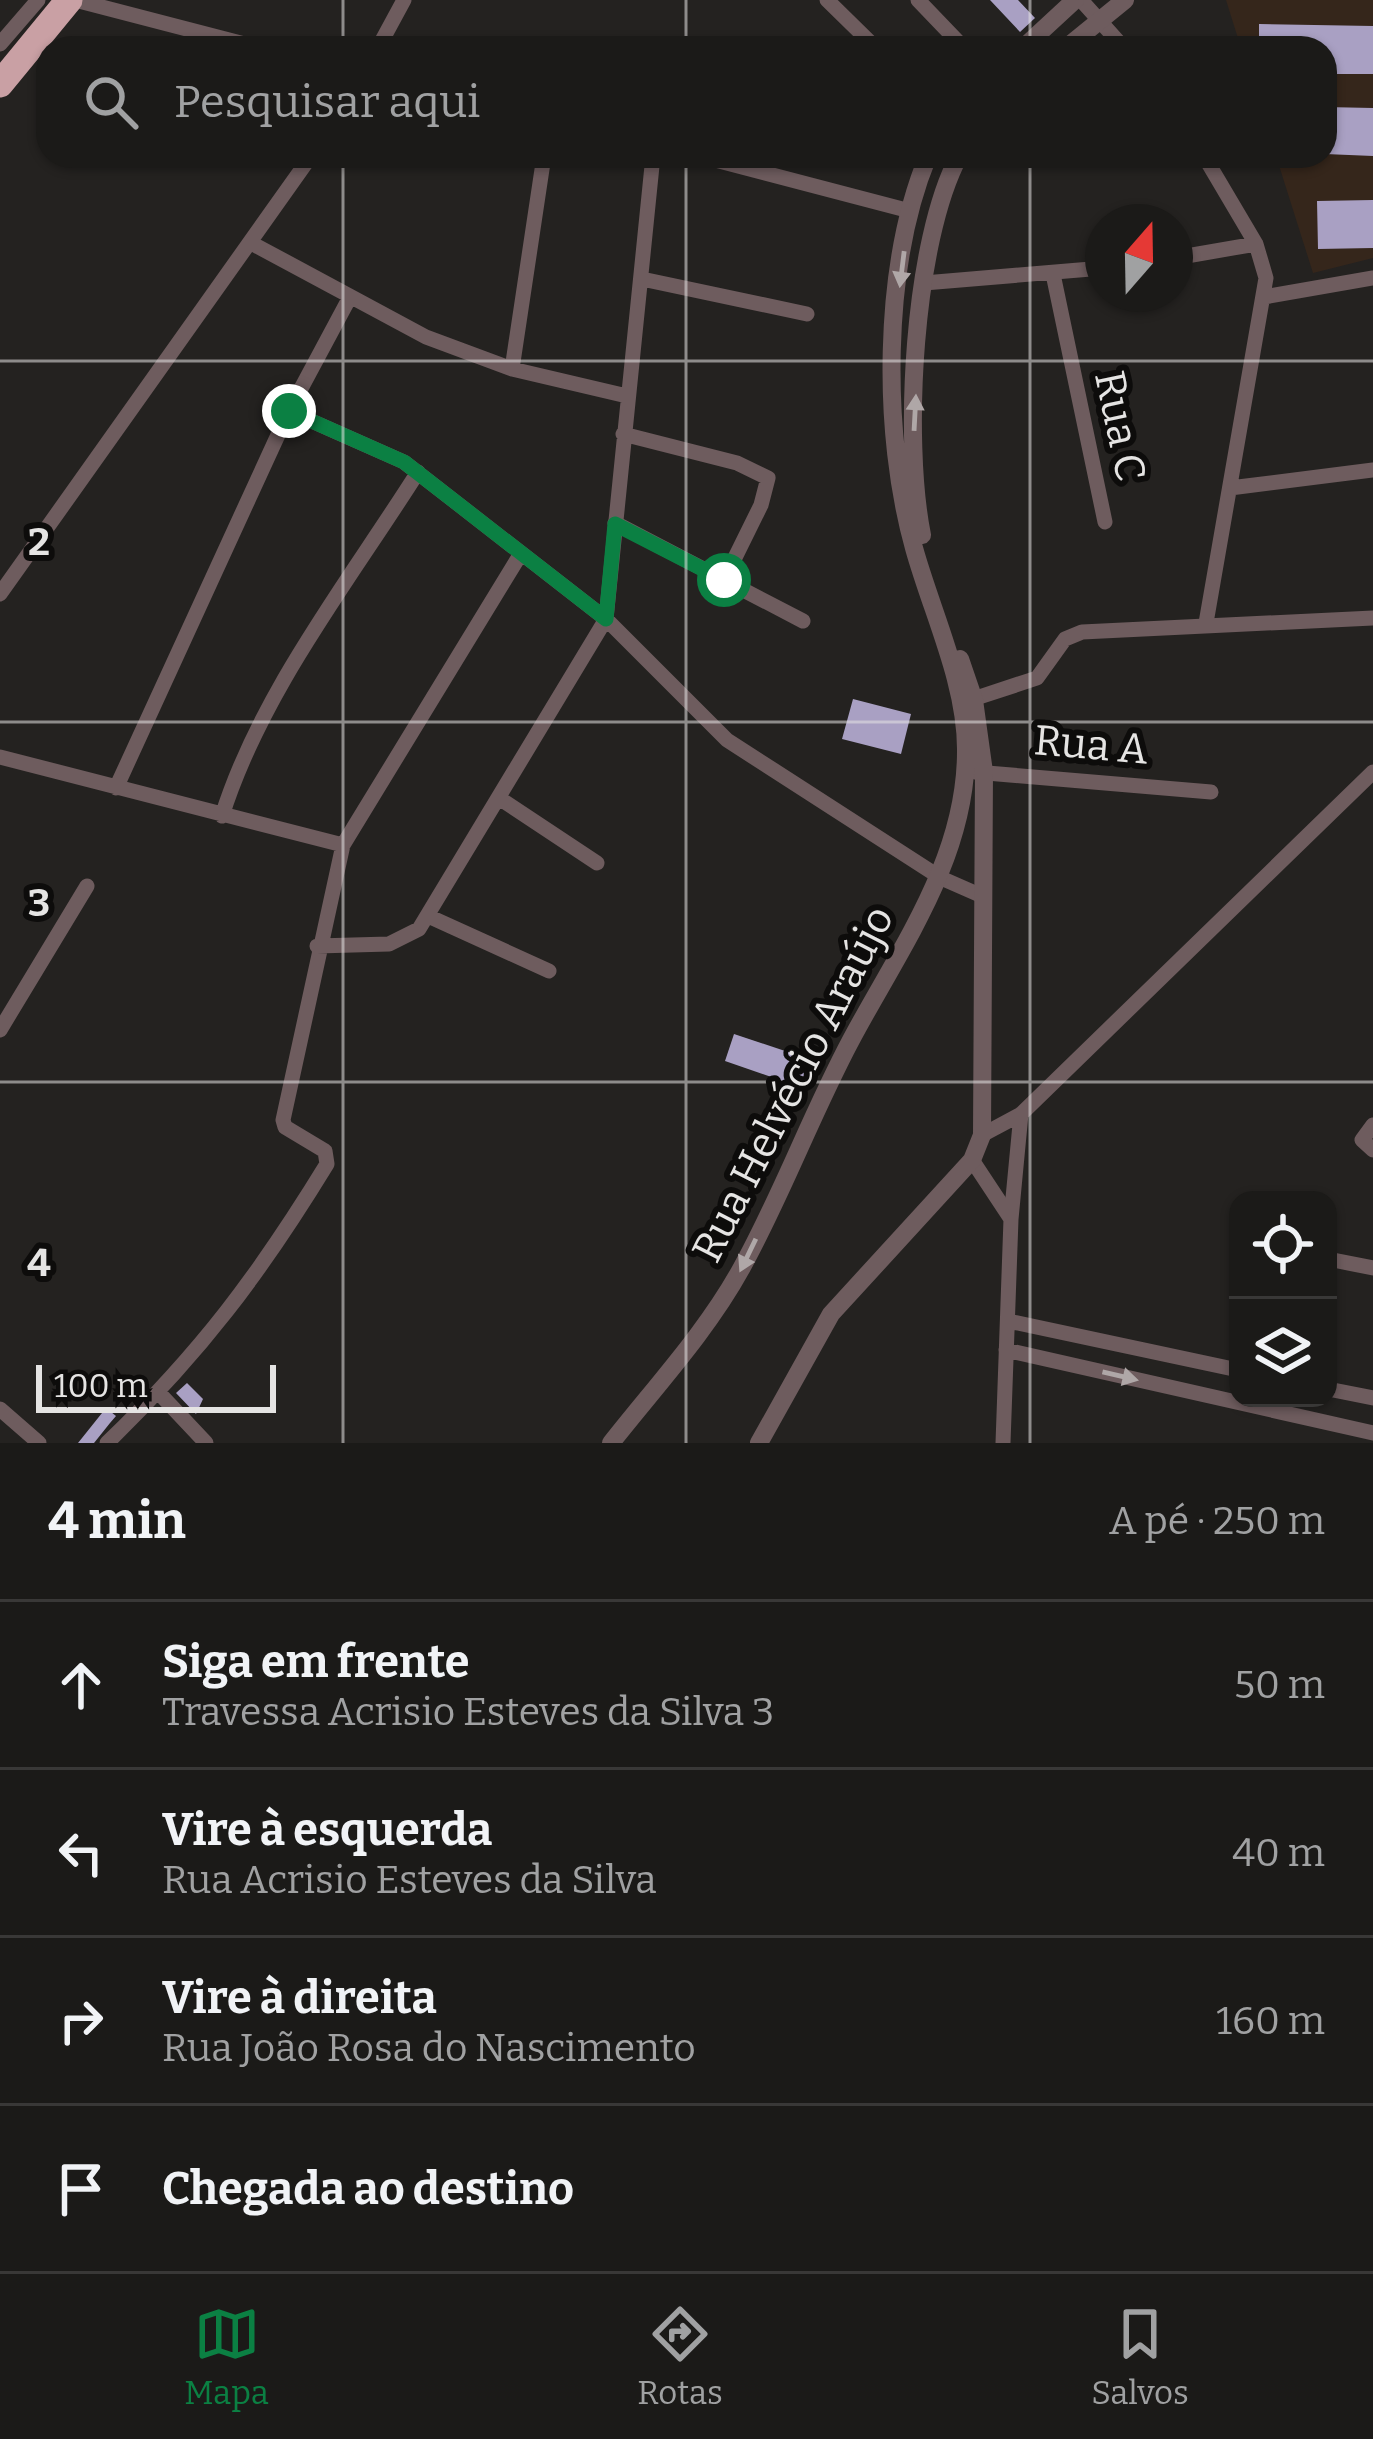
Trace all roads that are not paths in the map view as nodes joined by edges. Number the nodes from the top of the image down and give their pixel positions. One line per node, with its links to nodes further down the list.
1 (38, 0): 18 (street)
2 (72, 0): 9 (highway); 10 (street)
3 (404, 0): 11 (street)
4 (827, 0): 12 (street)
5 (918, 0): 13 (street)
6 (1078, 0): 8 (street); 14 (street)
7 (1125, 0): 8 (street)
8 (1101, 19): 15 (street); 16 (street)
9 (41, 36)
10 (213, 36)
11 (384, 36)
12 (864, 36)
13 (952, 36)
14 (1037, 36)
15 (1080, 36)
16 (1114, 36)
17 (36, 42): 19 (highway)
18 (0, 44)
19 (0, 84)
20 (302, 168): 28 (street)
21 (542, 168): 39 (street)
22 (652, 168): 34 (street)
23 (746, 168): 27 (street)
24 (924, 168): 27 (street)
25 (954, 168): 35 (street)
26 (1211, 168): 29 (street)
27 (910, 211): 55 (street, one-way to 55)
28 (253, 244): 36 (street); 50 (street)
29 (1256, 244): 30 (street); 37 (street)
30 (1193, 255)
31 (1085, 270): 32 (street)
32 (1053, 274): 35 (street); 46 (street, Rua C)
33 (1373, 278): 37 (street)
34 (642, 279): 38 (street); 40 (street)
35 (925, 283): 55 (street, one-way to 35)
36 (350, 297): 39 (street); 41 (street)
37 (1264, 297): 45 (street)
38 (807, 314)
39 (512, 369): 40 (street)
40 (627, 396): 42 (street)
41 (289, 411): 44 (street); 59 (street)
42 (623, 434): 47 (street); 49 (street)
43 (1373, 470): 45 (street)
44 (418, 472): 48 (street); 62 (street)
45 (1230, 488): 54 (street)
46 (1105, 522)
47 (615, 524): 49 (street); 52 (street)
48 (520, 555): 52 (street); 63 (street)
49 (724, 580): 53 (street)
50 (0, 594)
51 (1373, 618): 54 (street)
52 (606, 619): 61 (street); 67 (street)
53 (802, 621)
54 (1206, 623): 55 (street)
55 (967, 701): 57 (street); 57 (street, Rua Helvécio Araújo)
56 (0, 757): 59 (street)
57 (975, 772): 60 (street, Rua A); 64 (street, Rua Helvécio Araújo); 65 (street)
58 (1373, 772): 74 (street)
59 (116, 788): 62 (street)
60 (1211, 792)
61 (499, 798): 66 (street); 70 (street)
62 (222, 816): 63 (street)
63 (343, 845): 71 (street)
64 (951, 846): 65 (street); 67 (street, Rua Helvécio Araújo)
65 (982, 850): 69 (street)
66 (597, 863)
67 (941, 878): 69 (street); 93 (street, Rua Helvécio Araújo, one-way to 93)
68 (87, 886): 73 (street)
69 (982, 896): 76 (street)
70 (428, 916): 71 (street); 72 (street)
71 (317, 946): 86 (street)
72 (549, 971)
73 (0, 1030)
74 (1021, 1114): 76 (street); 79 (street)
75 (1373, 1125): 77 (street)
76 (983, 1129): 78 (street)
77 (1373, 1150)
78 (972, 1160): 79 (street); 94 (street)
79 (1011, 1219): 82 (street)
80 (1337, 1260): 81 (street)
81 (1373, 1268)
82 (1008, 1321): 83 (street); 84 (street)
83 (1006, 1350): 89 (street, one-way to 89); 95 (street)
84 (1229, 1368)
85 (1337, 1391): 87 (street)
86 (159, 1393): 91 (street); 92 (street)
87 (1373, 1399)
88 (3, 1418): 90 (street)
89 (1373, 1432)
90 (39, 1443)
91 (106, 1443)
92 (206, 1443)
93 (611, 1443)
94 (759, 1443)
95 (1003, 1443)

